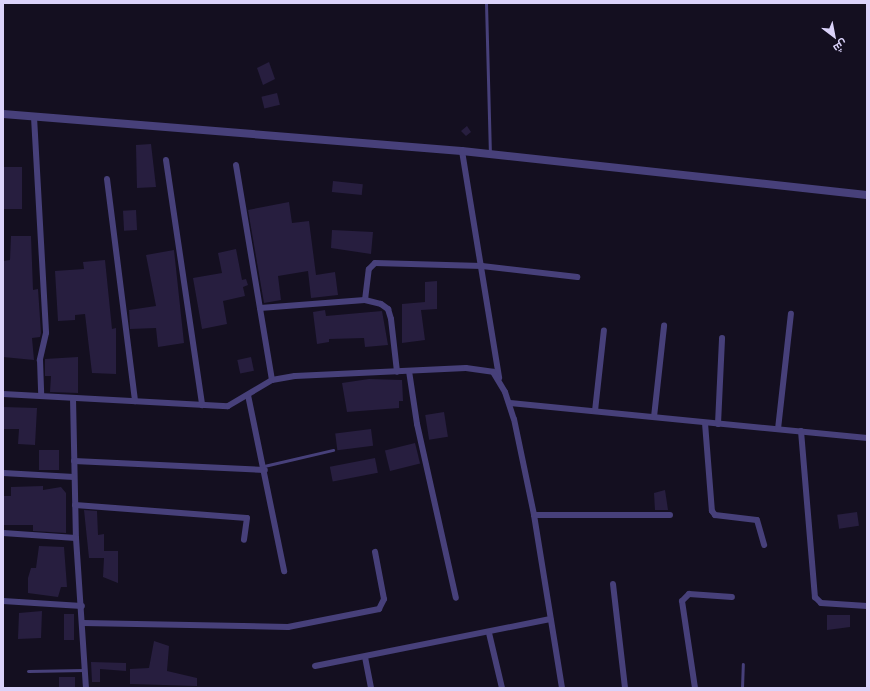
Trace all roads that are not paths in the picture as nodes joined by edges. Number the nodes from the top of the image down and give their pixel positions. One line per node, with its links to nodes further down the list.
1 (486, 3): 5 (lane)
2 (3, 114): 3 (street)
3 (34, 117): 4 (street); 24 (street)
4 (462, 151): 5 (street); 10 (street)
5 (490, 154): 9 (street)
6 (166, 160): 28 (street)
7 (236, 166): 13 (street)
8 (107, 179): 26 (street)
9 (867, 195)
10 (482, 266): 11 (street); 12 (street); 20 (street)
11 (577, 277)
12 (365, 300): 13 (street); 19 (street)
13 (260, 308): 21 (street)
14 (791, 314): 33 (street)
15 (664, 326): 30 (street)
16 (604, 330): 29 (street)
17 (722, 338): 32 (street)
18 (410, 371): 19 (street); 20 (street); 52 (street)
19 (397, 372): 21 (street)
20 (499, 378): 27 (street)
21 (272, 380): 23 (street)
22 (3, 394): 24 (street)
23 (248, 395): 28 (street); 38 (street)
24 (41, 396): 25 (street)
25 (74, 398): 26 (street); 37 (street)
26 (134, 401): 28 (street)
27 (510, 403): 29 (street); 42 (street)
28 (202, 405)
29 (595, 411): 30 (street)
30 (654, 417): 31 (street)
31 (705, 422): 32 (street); 47 (street)
32 (718, 424): 33 (street)
33 (778, 429): 34 (street)
34 (801, 431): 35 (street); 55 (street)
35 (867, 438)
36 (333, 450): 38 (lane)
37 (74, 461): 38 (street); 40 (street)
38 (265, 468): 49 (street)
39 (3, 473): 40 (street)
40 (74, 477): 41 (street)
41 (75, 505): 45 (street); 46 (street)
42 (534, 515): 43 (street); 56 (street)
43 (670, 515)
44 (3, 534): 45 (street)
45 (76, 538): 54 (street)
46 (244, 540)
47 (764, 545)
48 (374, 552): 57 (street)
49 (284, 571)
50 (613, 584): 68 (street)
51 (732, 597): 69 (street)
52 (456, 598)
53 (3, 601): 54 (street)
54 (82, 606): 57 (street)
55 (867, 606)
56 (550, 619): 58 (street); 67 (street)
57 (83, 623): 62 (street)
58 (489, 633): 59 (street); 66 (street)
59 (365, 657): 61 (street); 65 (street)
60 (743, 664): 70 (lane)
61 (315, 666)
62 (85, 670): 63 (lane); 64 (street)
63 (28, 671)
64 (86, 688)
65 (371, 688)
66 (502, 688)
67 (563, 688)
68 (625, 688)
69 (694, 688)
70 (742, 688)

